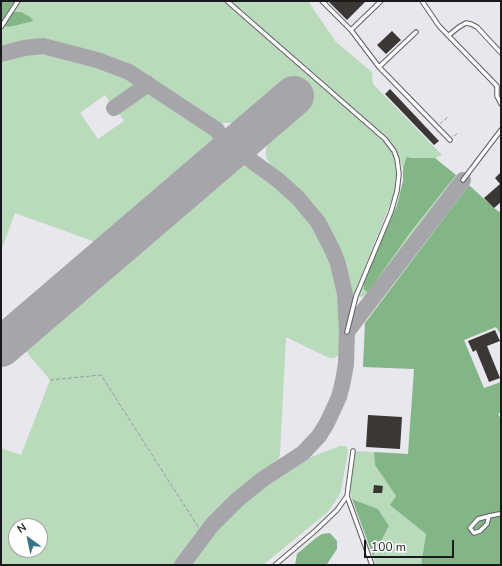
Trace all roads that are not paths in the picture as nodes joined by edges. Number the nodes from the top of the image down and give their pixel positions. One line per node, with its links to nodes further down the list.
1 (18, 1): 6 (lane)
2 (227, 1): 18 (lane)
3 (322, 1): 7 (lane)
4 (381, 1): 7 (lane)
5 (422, 1): 9 (lane)
6 (1, 27)
7 (351, 30): 11 (lane)
8 (416, 32): 11 (lane)
9 (449, 36): 10 (lane); 13 (lane)
10 (501, 53)
11 (379, 67): 16 (lane)
12 (501, 84): 13 (lane)
13 (497, 86): 14 (lane)
14 (501, 104)
15 (501, 130): 17 (lane)
16 (450, 140)
17 (463, 180)
18 (347, 332)
19 (353, 451): 20 (lane)
20 (347, 496): 23 (lane); 24 (lane)
21 (501, 514): 22 (lane)
22 (489, 516): 22 (lane)
23 (275, 565)
24 (372, 565)

